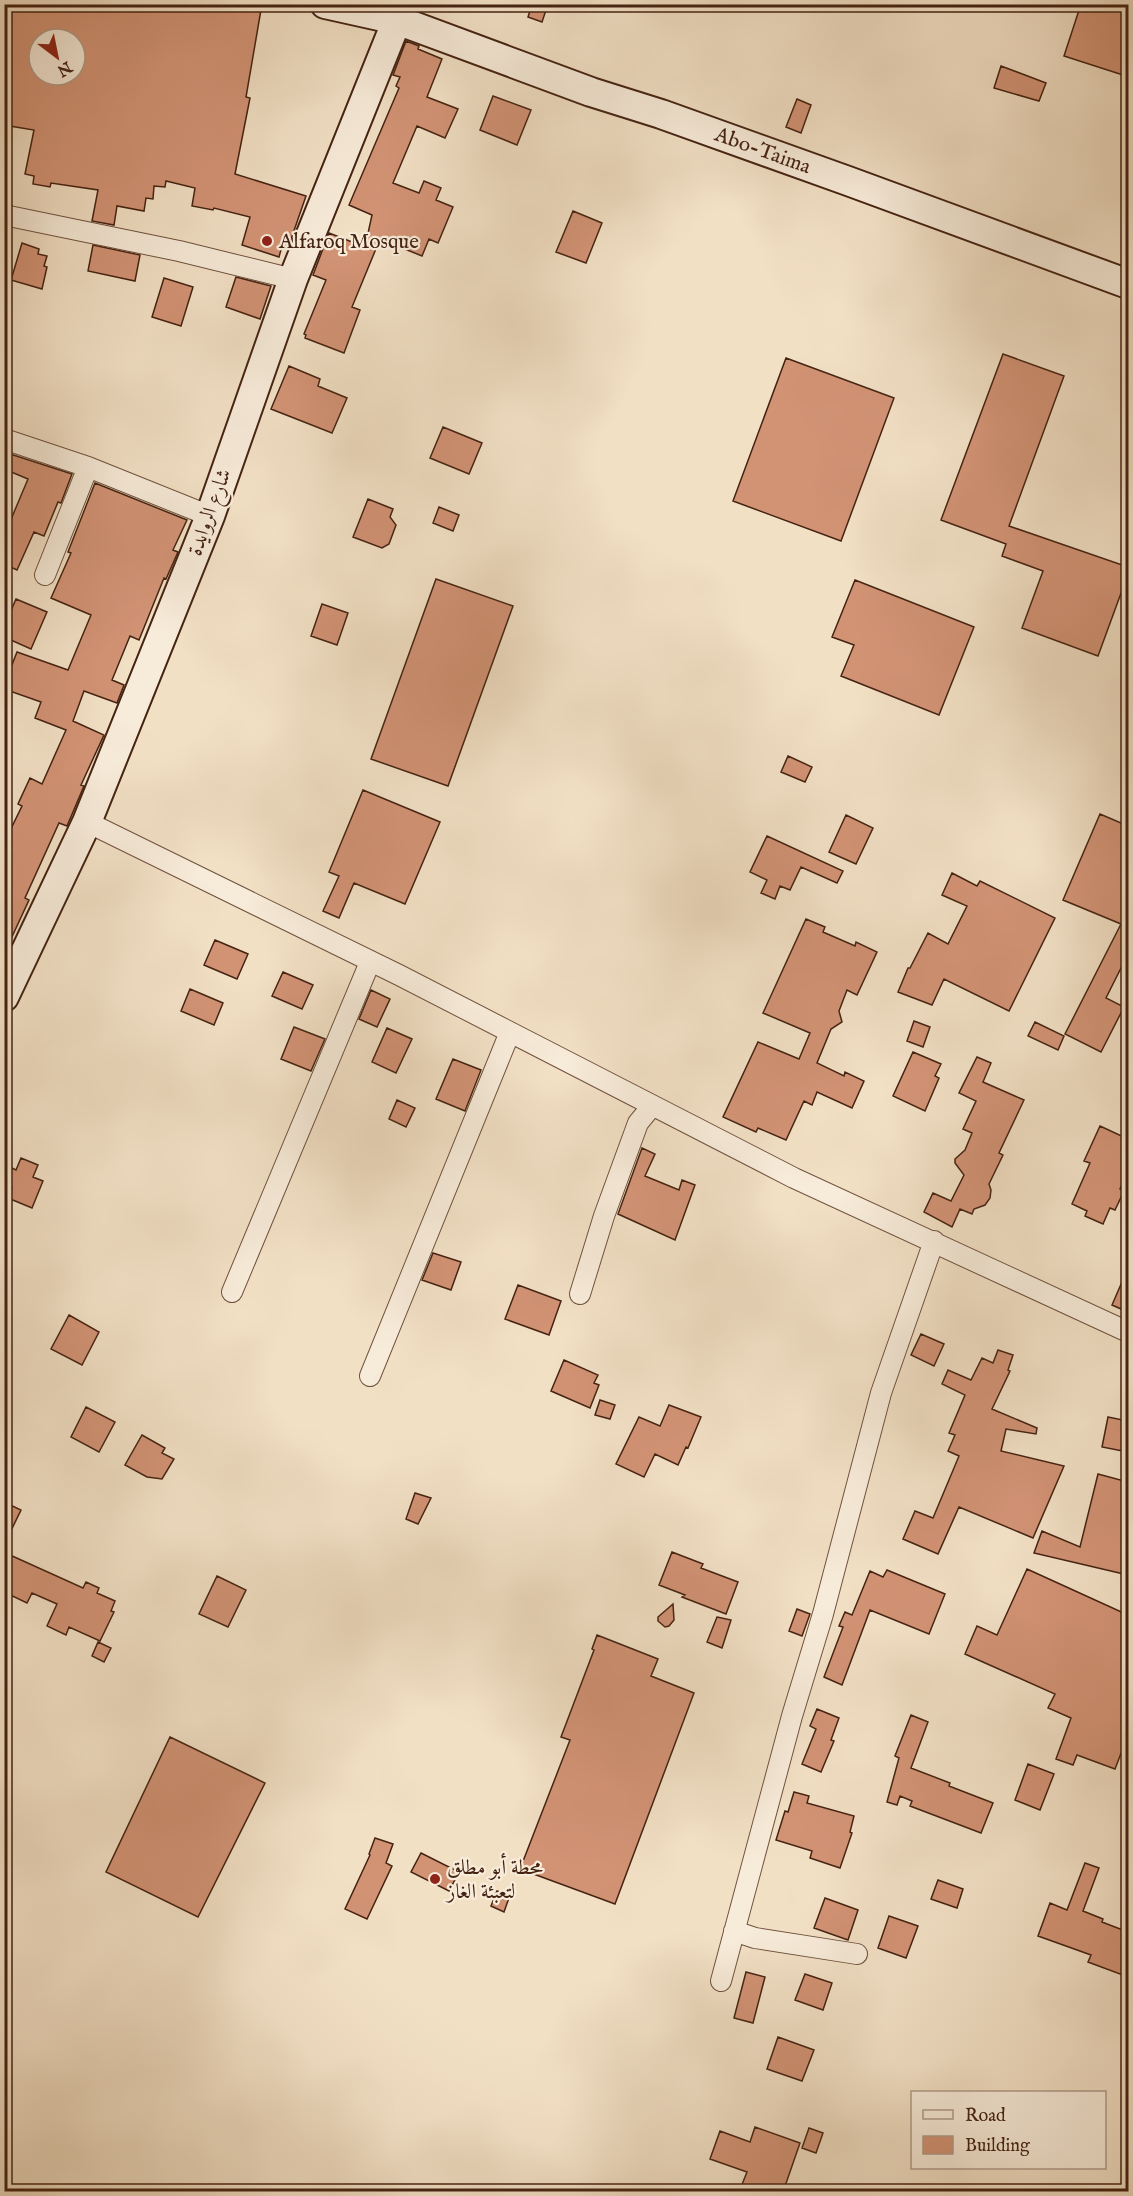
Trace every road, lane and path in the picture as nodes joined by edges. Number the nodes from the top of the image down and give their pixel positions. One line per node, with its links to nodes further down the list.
1 (325, 4): 2 (street, Abo-Taima)
2 (397, 20): 4 (street, شارع الروايدة); 5 (street, Abo-Taima)
3 (4, 215): 4 (street)
4 (293, 279): 8 (street, شارع الروايدة)
5 (1128, 284)
6 (4, 439): 7 (street)
7 (88, 467): 8 (street); 9 (street)
8 (210, 516): 10 (street, شارع الروايدة)
9 (45, 575)
10 (87, 822): 11 (street); 12 (street, شارع الروايدة)
11 (370, 962): 13 (street); 16 (street)
12 (4, 997)
13 (510, 1032): 14 (street); 19 (street)
14 (652, 1106): 15 (street); 17 (street)
15 (934, 1241): 18 (street); 20 (street)
16 (232, 1292)
17 (579, 1294)
18 (1128, 1332)
19 (370, 1376)
20 (734, 1931): 21 (street); 22 (street)
21 (857, 1954)
22 (721, 1981)

